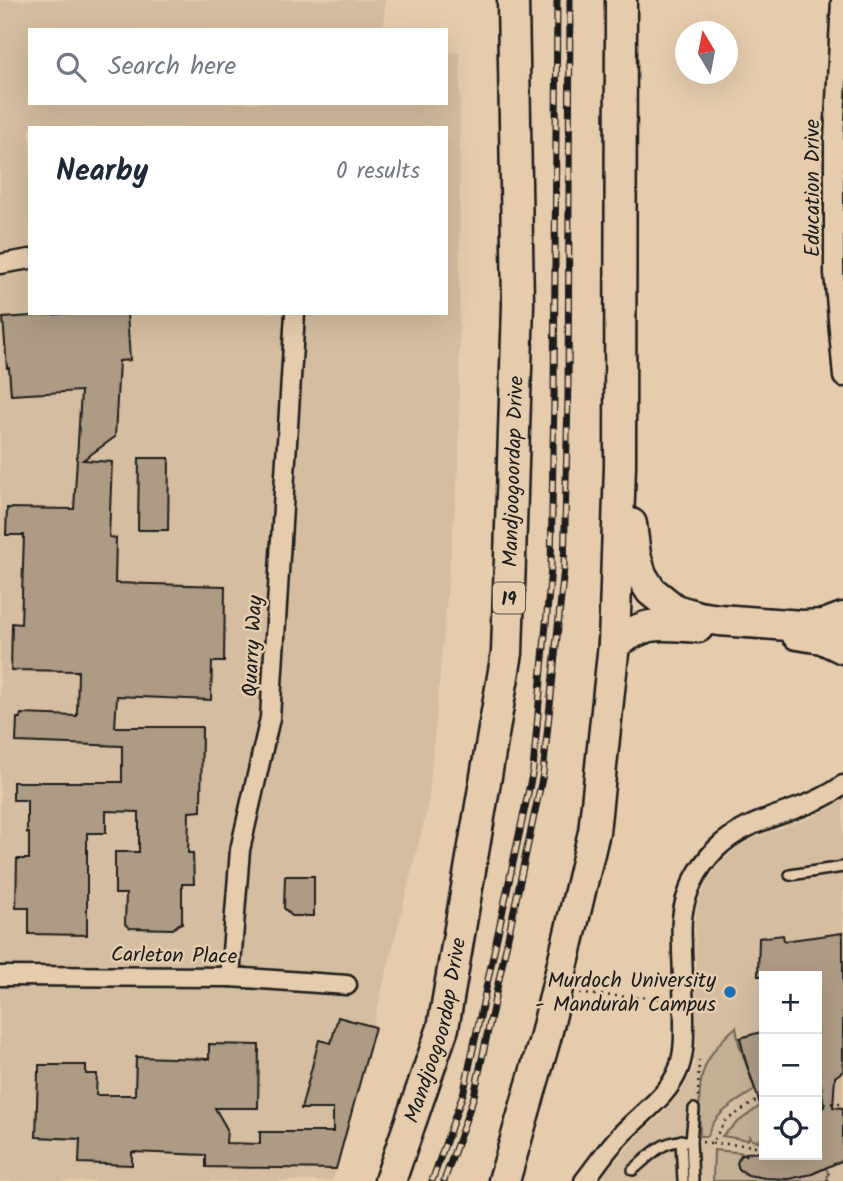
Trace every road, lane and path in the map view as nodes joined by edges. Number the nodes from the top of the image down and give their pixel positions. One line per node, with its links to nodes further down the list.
1 (513, 0): 30 (highway, Mandjoogoordap Drive / 19)
2 (621, 0): 8 (highway)
3 (841, 0): 7 (street, Education Drive)
4 (28, 259): 5 (street)
5 (0, 264)
6 (295, 315): 16 (street, Quarry Way)
7 (843, 377)
8 (620, 466): 9 (highway); 10 (highway)
9 (843, 618)
10 (614, 644): 11 (highway); 18 (highway)
11 (843, 648)
12 (842, 787): 32 (street)
13 (843, 867): 14 (lane)
14 (790, 875)
15 (0, 976): 16 (street, Carleton Place)
16 (230, 977): 17 (street, Carleton Place)
17 (347, 985)
18 (556, 991): 19 (path); 31 (highway)
19 (670, 999)
20 (700, 1054): 24 (path)
21 (762, 1097): 26 (path)
22 (843, 1103): 23 (path)
23 (822, 1104)
24 (696, 1105): 25 (lane)
25 (692, 1141): 26 (path); 28 (lane); 33 (lane); 34 (lane)
26 (712, 1143): 27 (path)
27 (759, 1144)
28 (634, 1170)
29 (829, 1173): 35 (path)
30 (390, 1181)
31 (504, 1181)
32 (584, 1181)
33 (683, 1181)
34 (693, 1181)
35 (828, 1181)

